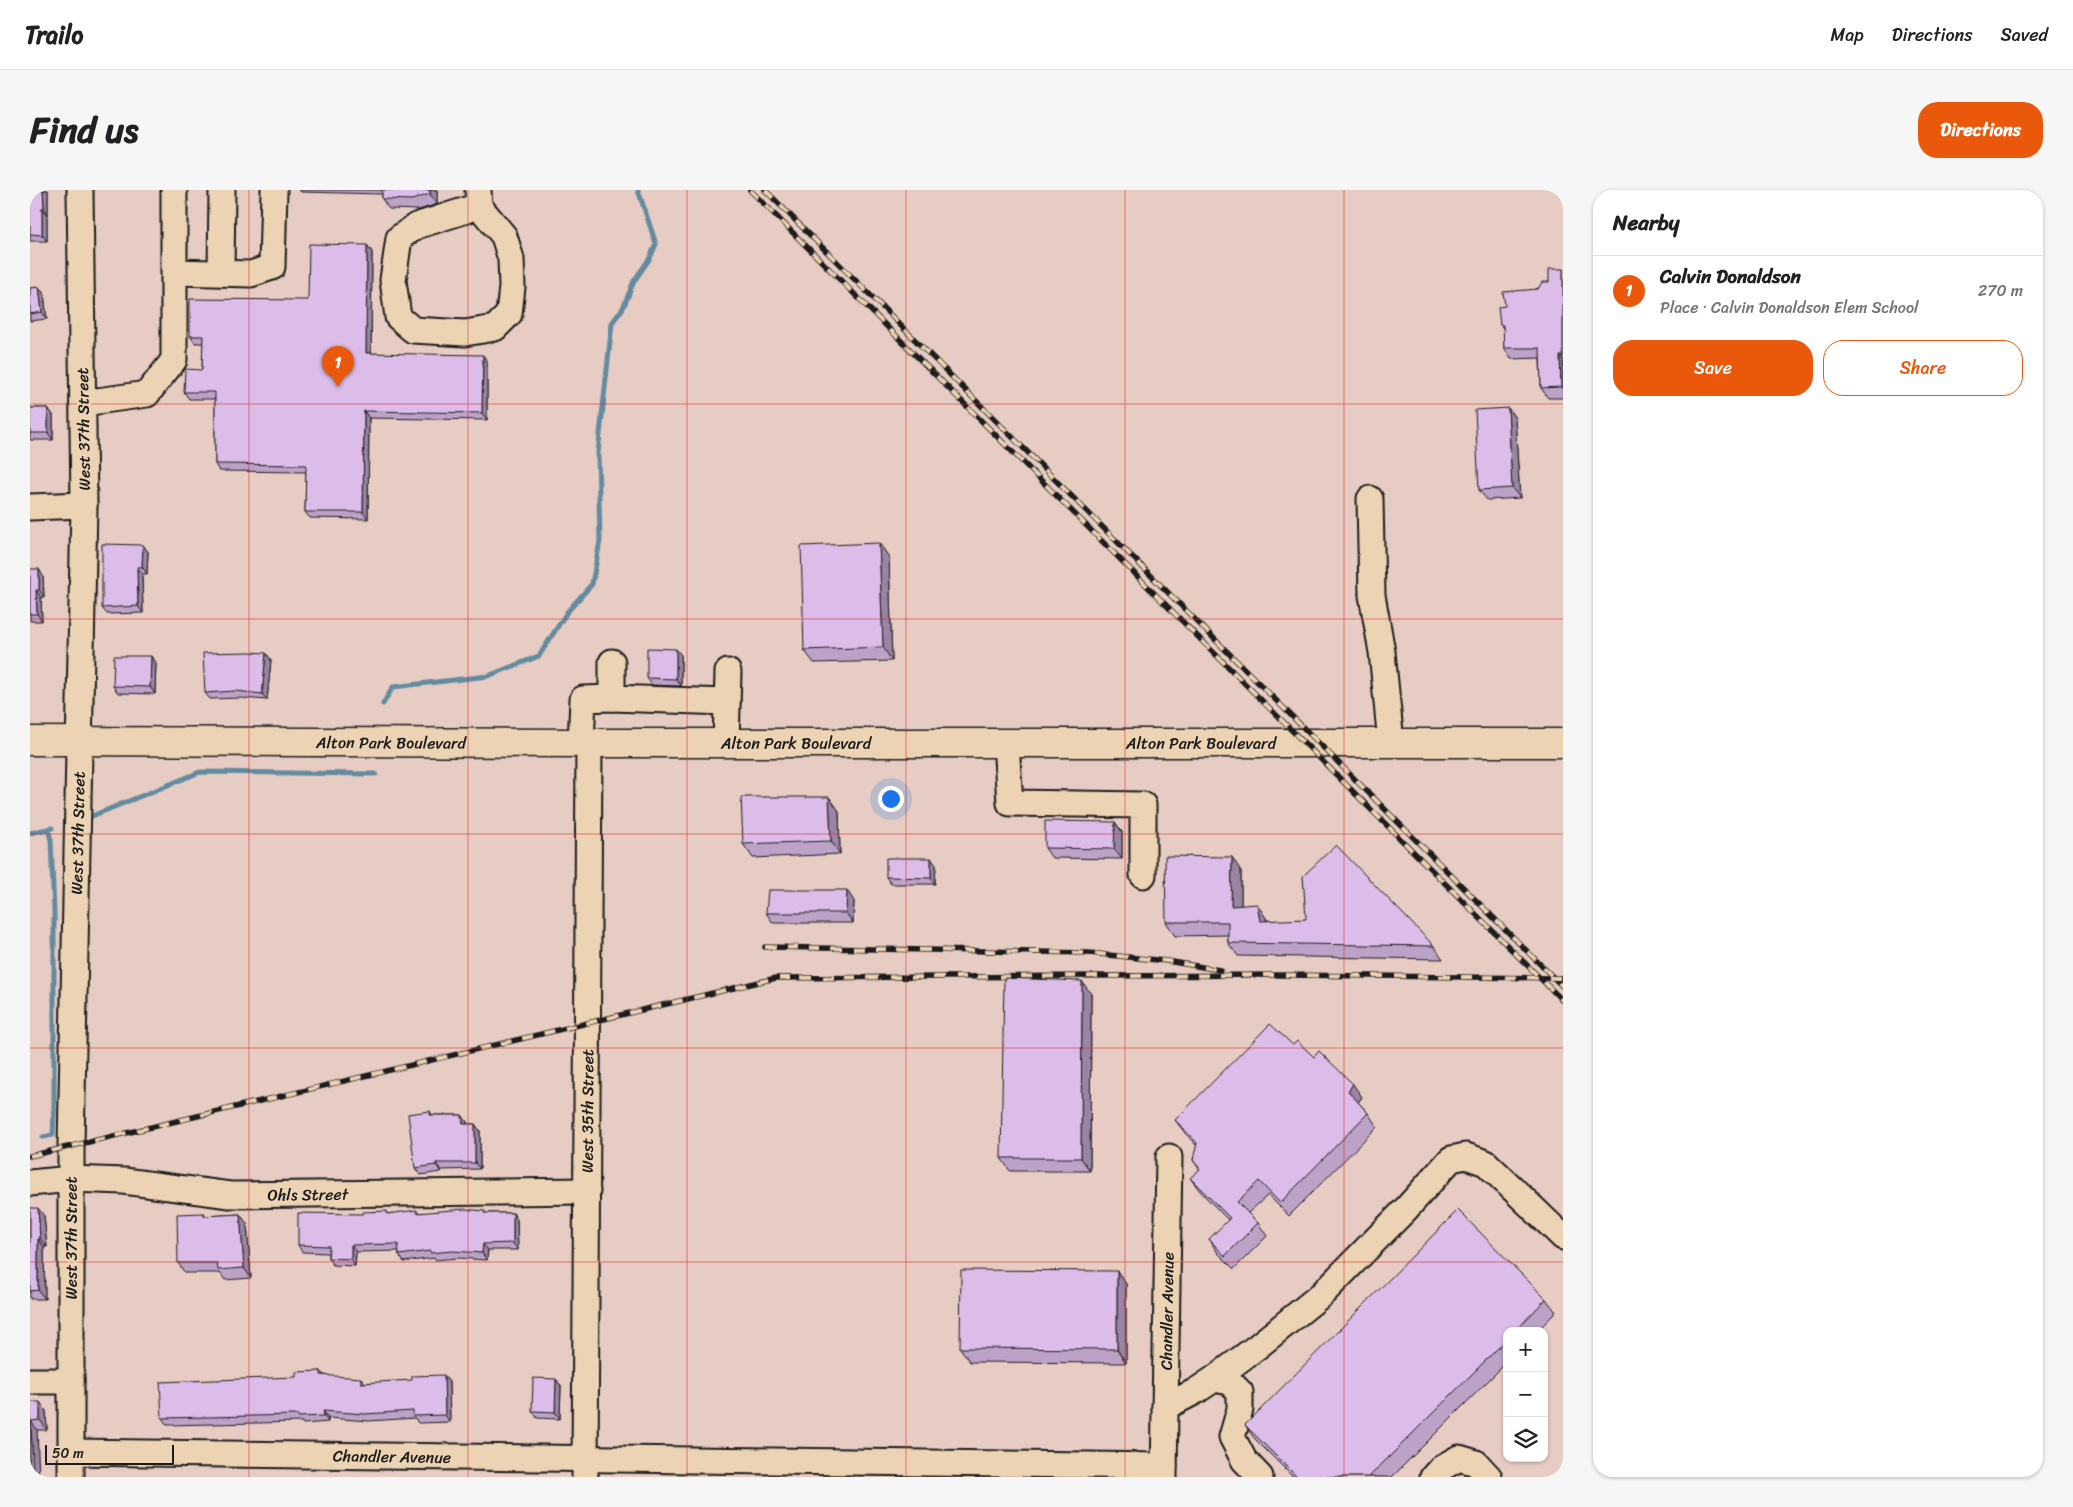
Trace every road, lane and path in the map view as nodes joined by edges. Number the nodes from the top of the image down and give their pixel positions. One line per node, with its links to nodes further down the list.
1 (80, 190): 8 (street, West 37th Street)
2 (174, 190): 6 (street)
3 (222, 190): 7 (street)
4 (274, 190): 7 (street)
5 (478, 198): 5 (street)
6 (175, 272): 7 (street); 8 (street)
7 (221, 272)
8 (82, 403): 10 (street, West 37th Street)
9 (1370, 499): 21 (street)
10 (84, 505): 11 (street); 17 (street, West 37th Street)
11 (30, 507)
12 (612, 662): 14 (street)
13 (728, 672): 15 (street)
14 (612, 698): 15 (street); 19 (street, West 35th Street)
15 (727, 702): 18 (street)
16 (30, 741): 17 (main road, Alton Park Boulevard)
17 (78, 741): 19 (main road, Alton Park Boulevard); 25 (street, West 37th Street)
18 (726, 742): 19 (main road, Alton Park Boulevard); 20 (main road, Alton Park Boulevard)
19 (585, 743): 27 (street, West 35th Street)
20 (1006, 743): 21 (main road, Alton Park Boulevard); 23 (street)
21 (1392, 743): 22 (main road, Alton Park Boulevard)
22 (1563, 743)
23 (1143, 875)
24 (1169, 1157): 32 (street, Chandler Avenue)
25 (71, 1179): 26 (street, Ohls Street); 27 (street, Ohls Street); 31 (street, West 37th Street)
26 (30, 1182)
27 (587, 1192): 34 (street, West 35th Street)
28 (1563, 1237): 29 (street)
29 (1214, 1379): 32 (street); 40 (street)
30 (30, 1381): 31 (street)
31 (71, 1381): 33 (street, West 37th Street)
32 (1165, 1407): 38 (street, Chandler Avenue)
33 (71, 1452): 34 (street, Chandler Avenue); 39 (street, West 37th Street)
34 (585, 1468): 35 (street, Chandler Avenue)
35 (772, 1469): 36 (street, Chandler Avenue)
36 (914, 1470): 37 (street, Chandler Avenue)
37 (1056, 1471): 38 (street, Chandler Avenue)
38 (1164, 1471)
39 (71, 1477)
40 (1260, 1477)
41 (1434, 1477): 42 (street)
42 (1489, 1477)

